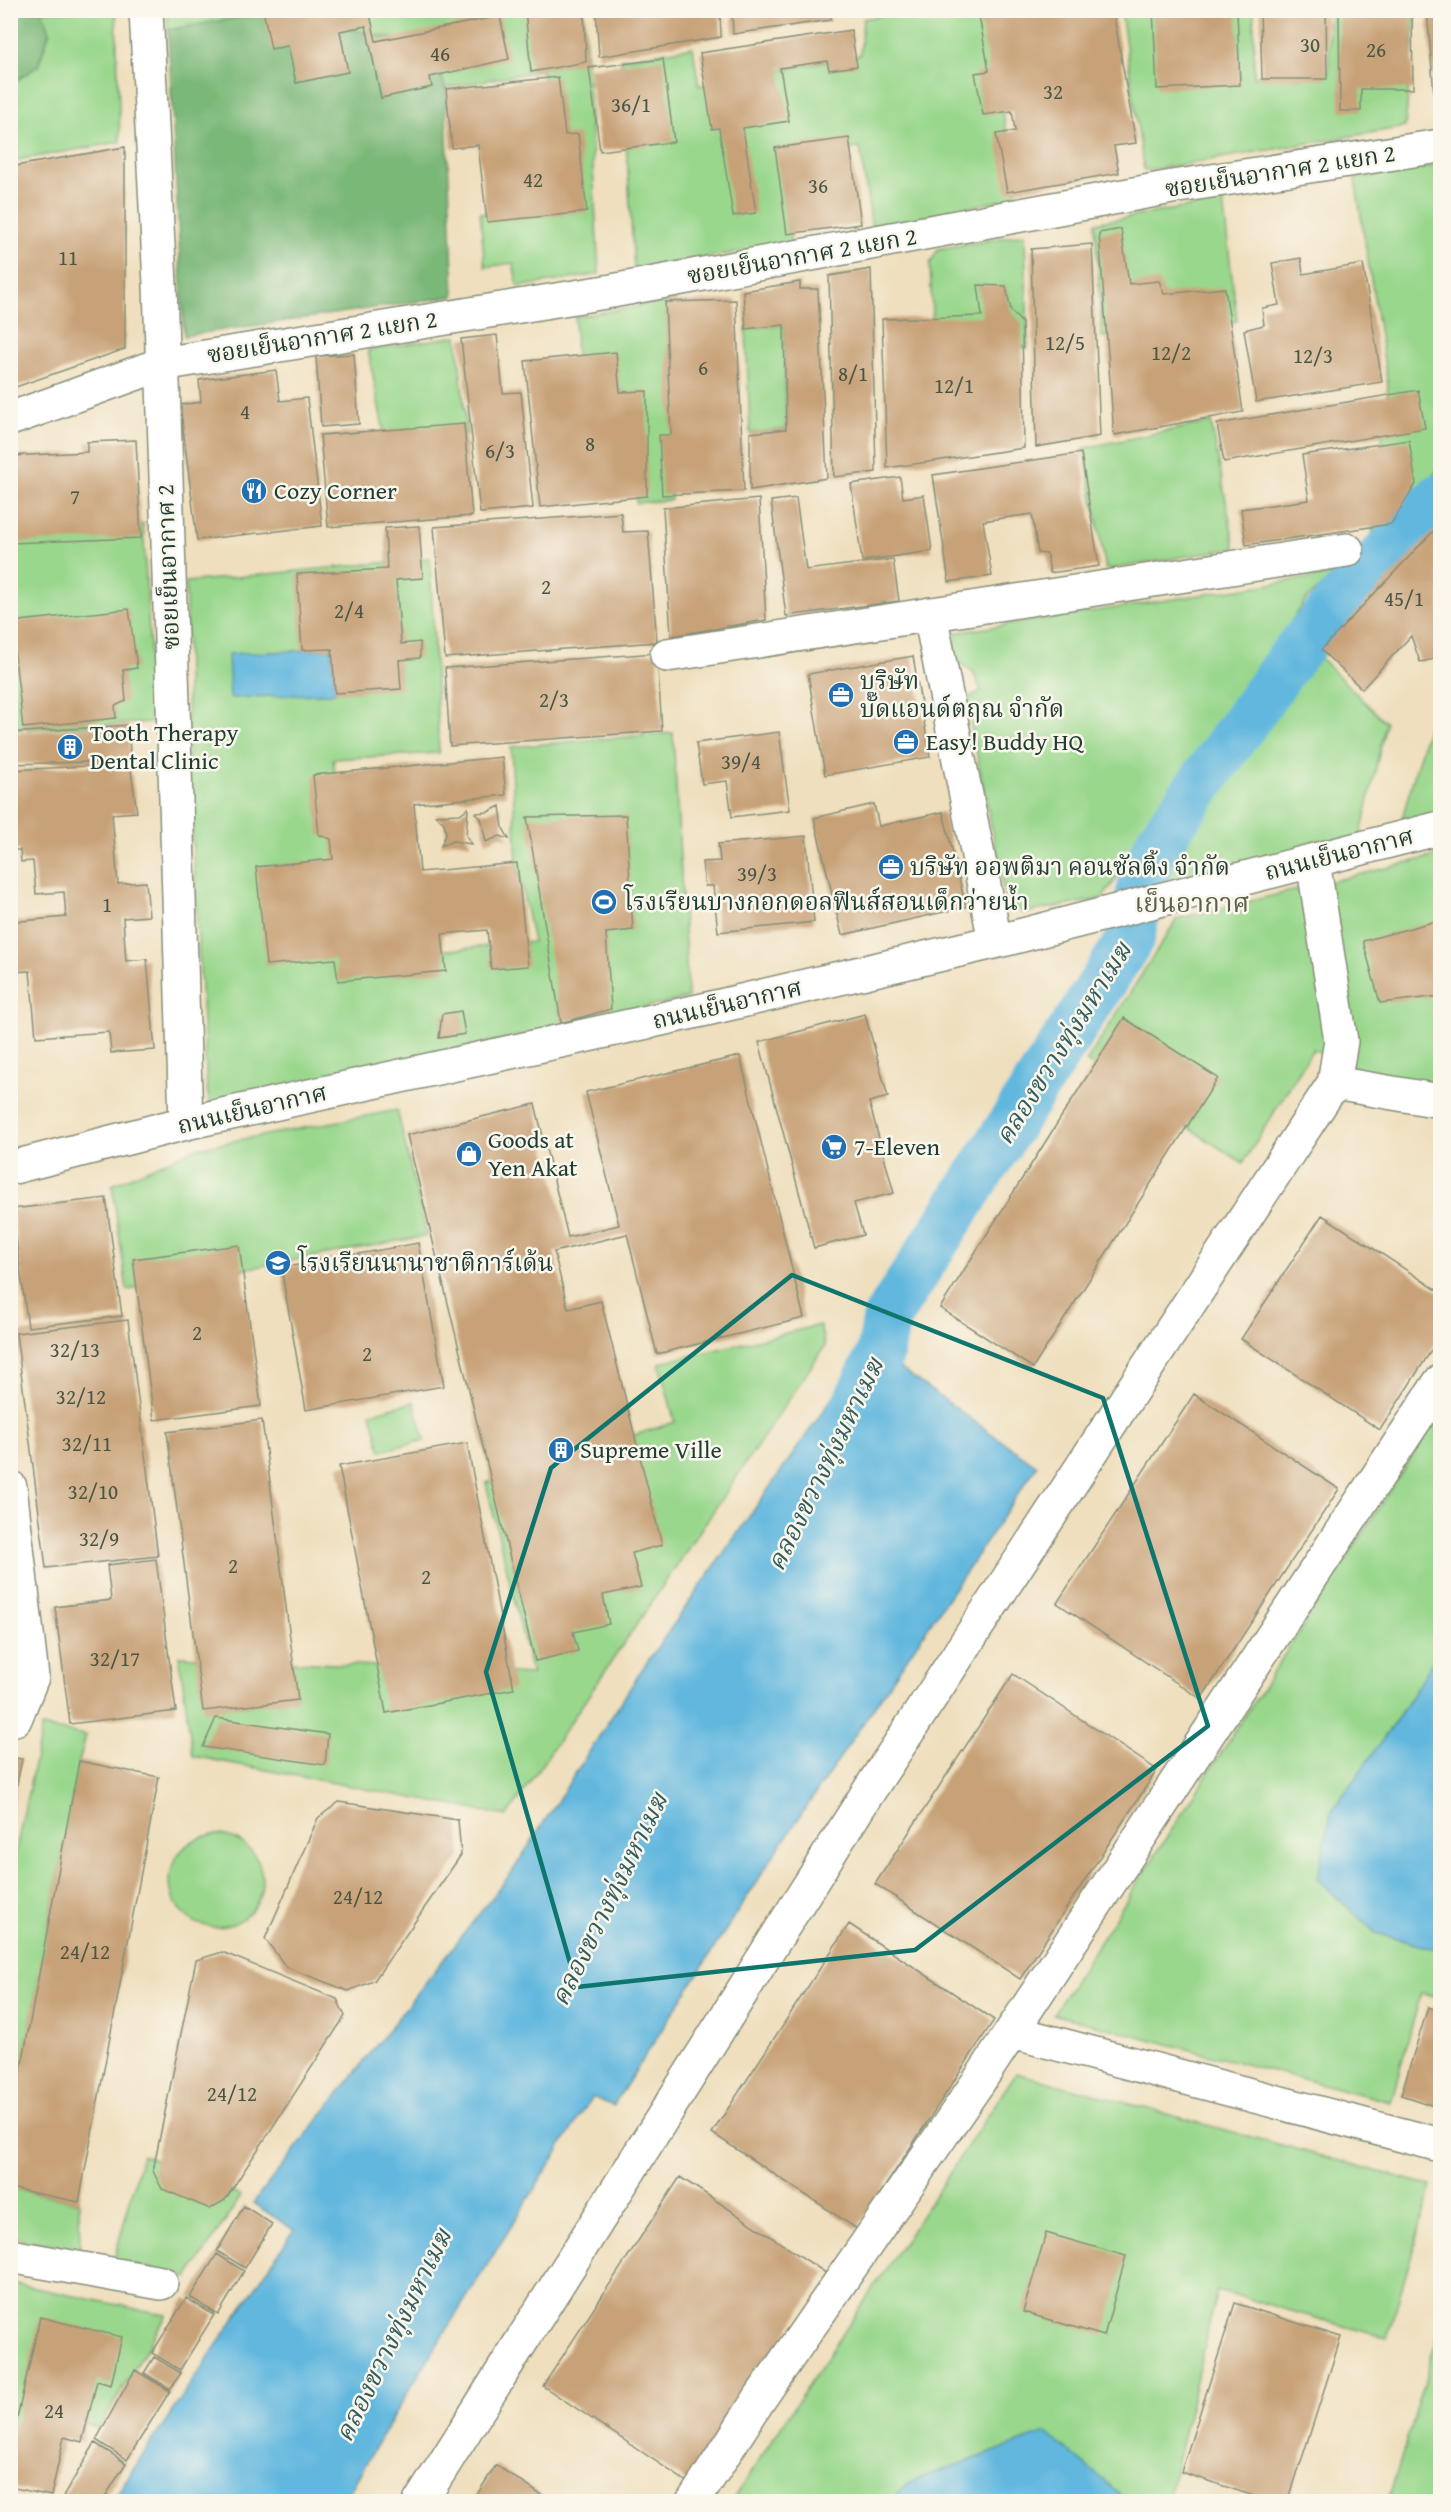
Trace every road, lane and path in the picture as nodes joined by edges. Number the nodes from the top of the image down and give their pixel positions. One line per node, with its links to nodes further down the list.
1 (146, 10): 3 (street, ซอยเย็นอากาศ 2)
2 (1440, 146): 3 (street, ซอยเย็นอากาศ 2 แยก 2)
3 (162, 364): 4 (street, ซอยเย็นอากาศ 2 แยก 2); 13 (street, ซอยเย็นอากาศ 2)
4 (10, 419)
5 (1347, 550): 6 (street)
6 (930, 615): 7 (street); 10 (street)
7 (668, 655)
8 (1440, 828): 9 (street, ถนนเย็นอากาศ)
9 (1314, 861): 10 (street, ถนนเย็นอากาศ); 11 (street)
10 (995, 942): 13 (street, ถนนเย็นอากาศ)
11 (1334, 1083): 12 (street); 22 (street)
12 (1440, 1101)
13 (186, 1124): 14 (street, ถนนเย็นอากาศ)
14 (10, 1168)
15 (1440, 1382): 18 (street)
16 (10, 1487): 17 (street)
17 (15, 1719)
18 (1012, 2032): 19 (street); 23 (street)
19 (1440, 2145)
20 (10, 2256): 21 (street)
21 (161, 2283)
22 (420, 2502)
23 (693, 2502)

